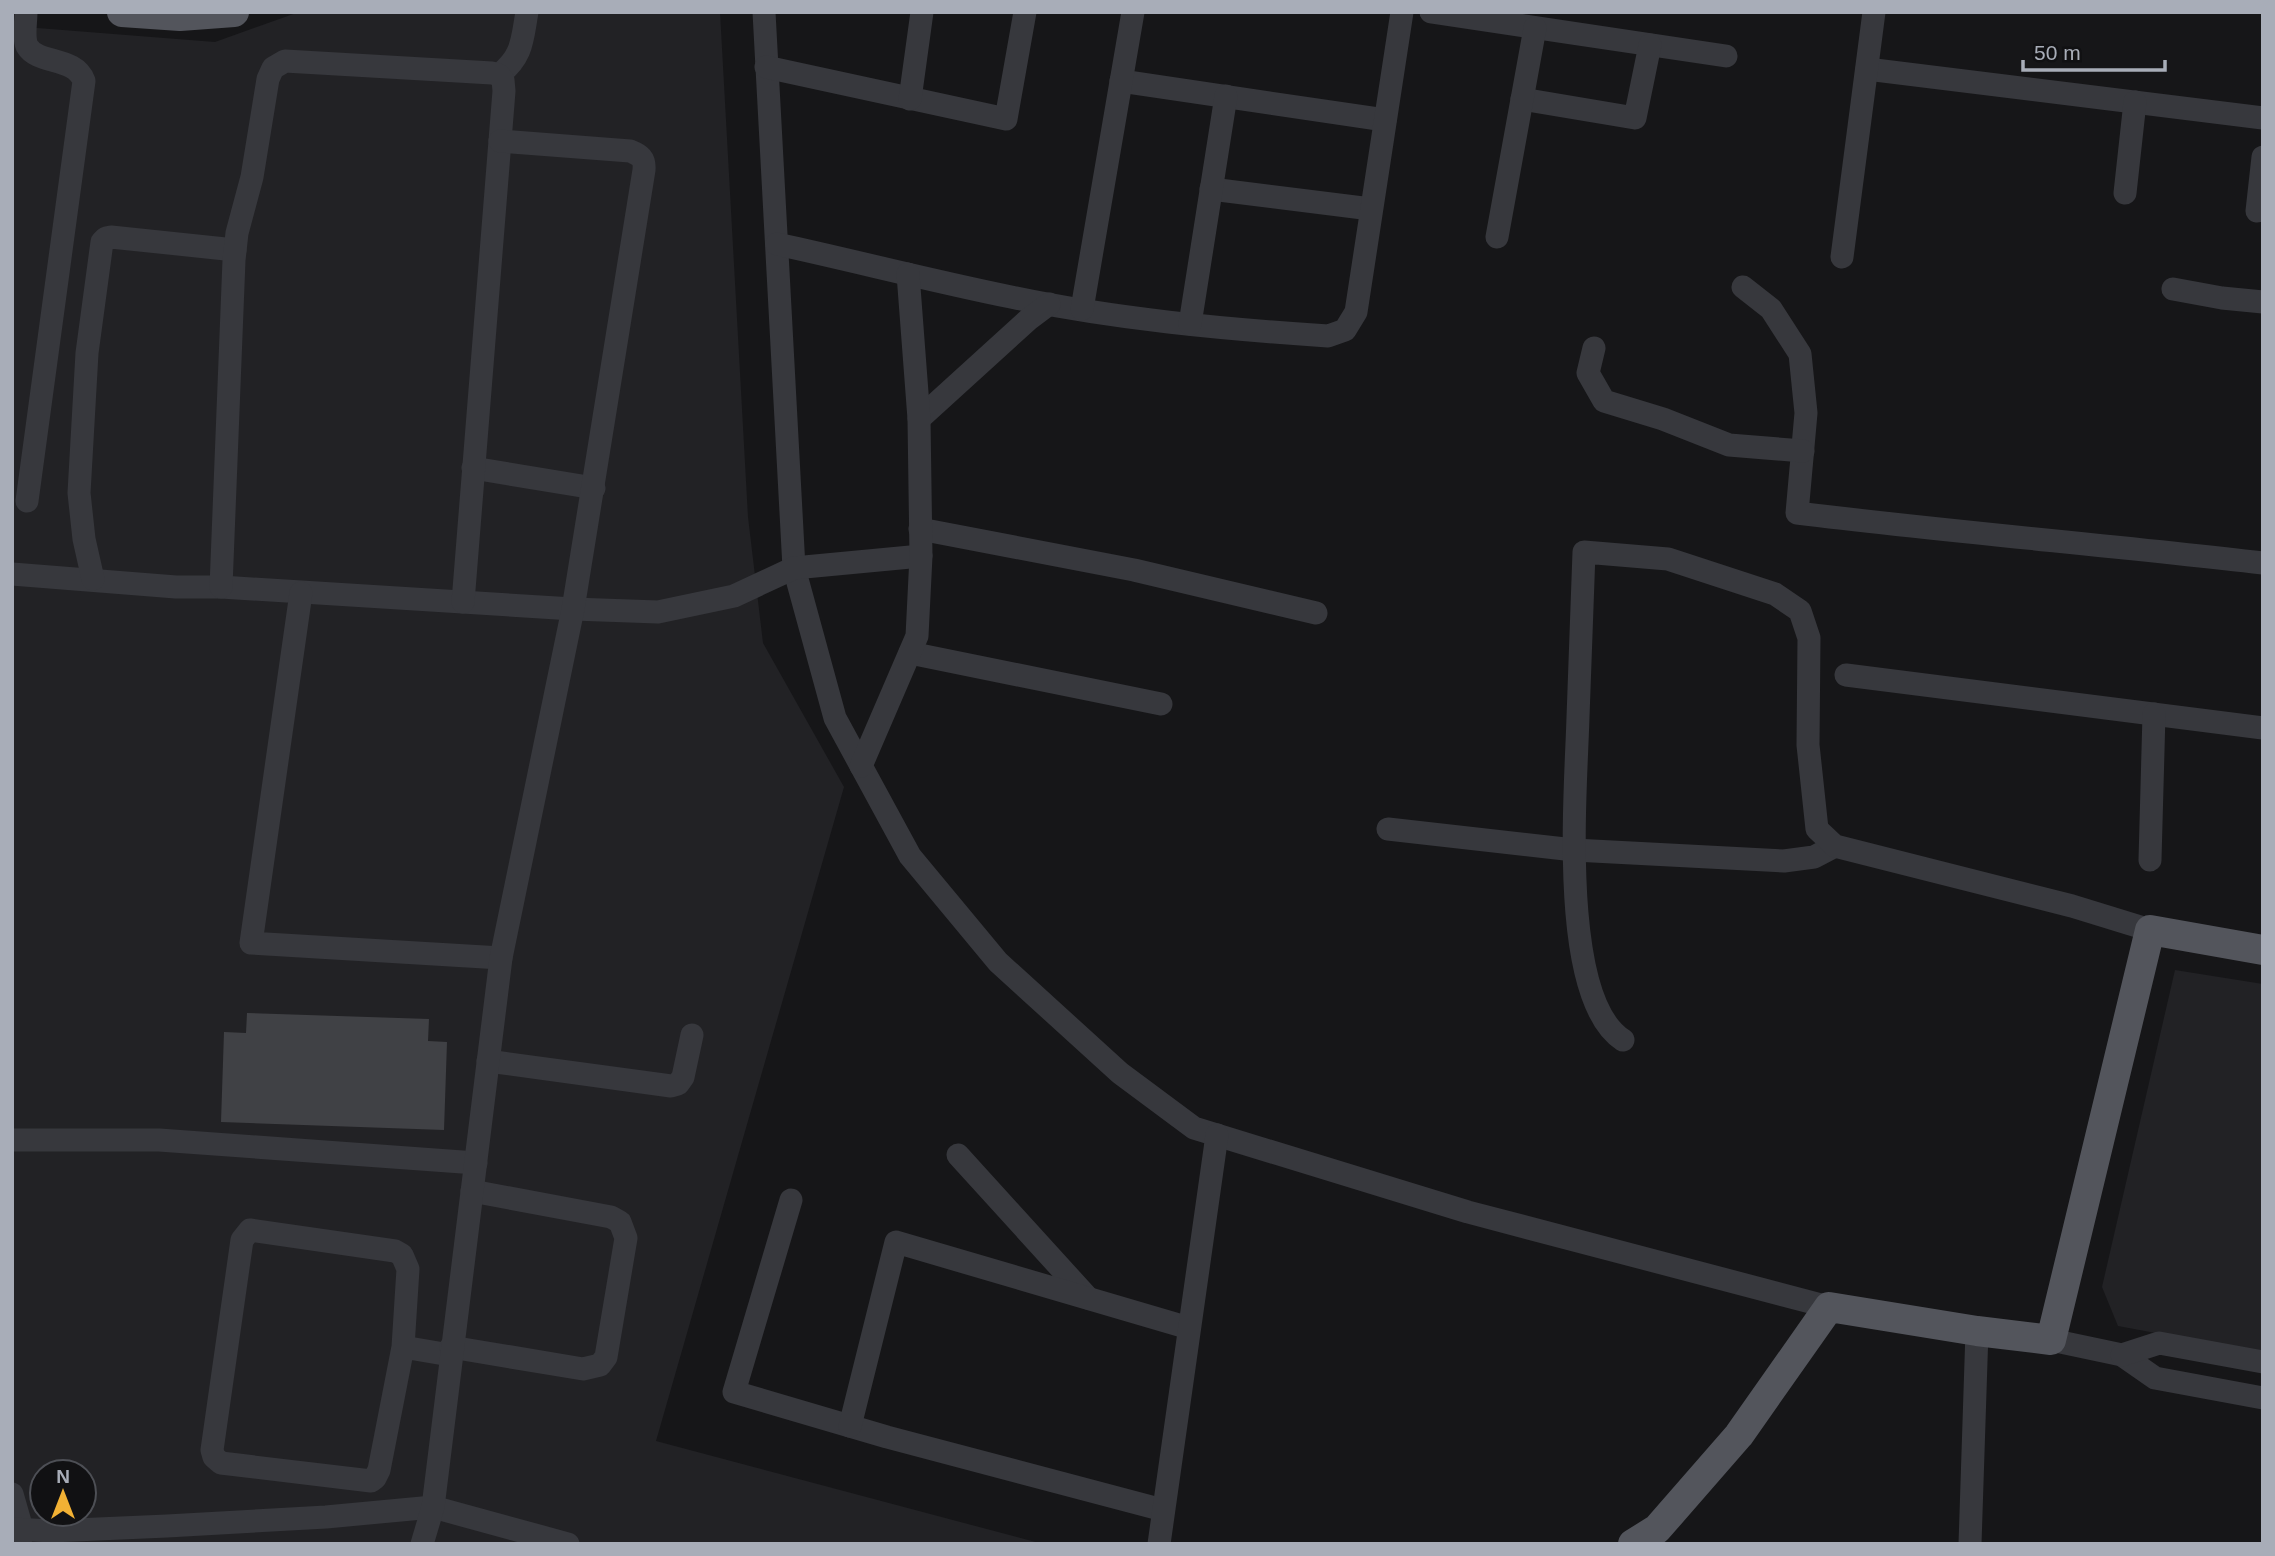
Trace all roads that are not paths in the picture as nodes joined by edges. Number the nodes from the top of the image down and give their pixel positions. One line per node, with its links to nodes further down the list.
1 (26, 12): 47 (street)
2 (122, 12): 3 (main road)
3 (234, 12)
4 (527, 12): 17 (street)
5 (764, 12): 15 (street)
6 (922, 12): 20 (street)
7 (1025, 12): 20 (street)
8 (1133, 12): 18 (street)
9 (1402, 12): 24 (street)
10 (1431, 12): 12 (street)
11 (1874, 12): 16 (street)
12 (1535, 28): 13 (street); 21 (street)
13 (1650, 45): 14 (street); 21 (street)
14 (1726, 56)
15 (766, 67): 20 (street); 32 (street)
16 (1867, 69): 22 (street); 34 (street)
17 (499, 75): 25 (street); 33 (street)
18 (1121, 81): 19 (street); 40 (street)
19 (1226, 96): 24 (street); 27 (street)
20 (910, 99)
21 (1522, 99): 31 (street)
22 (2135, 102): 23 (street); 28 (street)
23 (2263, 117)
24 (1385, 120): 29 (street)
25 (500, 141): 45 (street); 46 (street)
26 (2263, 157): 30 (street)
27 (1211, 189): 29 (street); 41 (street)
28 (2125, 193)
29 (1371, 209): 41 (street)
30 (2257, 211)
31 (1497, 237)
32 (776, 244): 35 (street); 51 (street)
33 (235, 250): 53 (street); 54 (street)
34 (1842, 257)
35 (908, 274): 39 (street); 43 (street)
36 (1743, 287): 44 (street)
37 (2173, 289): 38 (street)
38 (2263, 302)
39 (1049, 304): 40 (street); 43 (street)
40 (1082, 309): 41 (street)
41 (1190, 324)
42 (1594, 348): 44 (street)
43 (919, 419): 48 (street)
44 (1802, 451): 50 (street)
45 (474, 468): 46 (street); 56 (street)
46 (594, 488): 57 (street)
47 (27, 500)
48 (920, 529): 49 (street); 58 (street)
49 (921, 556): 51 (street); 59 (street)
50 (2263, 563)
51 (794, 568): 57 (street); 64 (street)
52 (12, 574): 53 (street)
53 (93, 579): 54 (street)
54 (221, 587): 55 (street)
55 (301, 593): 56 (street); 71 (street)
56 (463, 602): 57 (street)
57 (573, 609): 71 (street)
58 (1316, 613)
59 (910, 653): 61 (street); 64 (street)
60 (1846, 675): 62 (street)
61 (1161, 704)
62 (2154, 714): 63 (street); 68 (street)
63 (2263, 728)
64 (861, 766): 75 (street)
65 (1388, 829): 67 (street)
66 (1835, 846): 67 (street); 67 (street); 69 (street)
67 (1574, 850): 73 (street)
68 (2150, 860)
69 (2150, 929): 70 (main road); 85 (main road)
70 (2263, 950)
71 (501, 958): 74 (street)
72 (692, 1035): 74 (street)
73 (1623, 1040)
74 (488, 1061): 78 (street)
75 (1217, 1135): 82 (street); 83 (street)
76 (12, 1140): 78 (street)
77 (958, 1155): 81 (street)
78 (475, 1163): 79 (street)
79 (472, 1192): 87 (street); 87 (street)
80 (791, 1200): 91 (street)
81 (1088, 1298): 83 (street); 91 (street)
82 (1829, 1307): 84 (main road); 102 (main road)
83 (1189, 1328): 94 (street)
84 (1977, 1331): 85 (main road); 103 (street)
85 (2051, 1340): 88 (street)
86 (403, 1347): 86 (street); 87 (street)
87 (451, 1351): 93 (street)
88 (2122, 1355): 89 (street); 90 (street)
89 (2263, 1362)
90 (2263, 1398)
91 (850, 1426): 94 (street)
92 (12, 1494): 96 (street)
93 (433, 1507): 95 (street); 97 (street); 98 (street)
94 (1163, 1510): 101 (street)
95 (521, 1532): 99 (street); 100 (street)
96 (18, 1534): 97 (street)
97 (220, 1534)
98 (422, 1544)
99 (496, 1544)
100 (568, 1544)
101 (1159, 1544)
102 (1633, 1544)
103 (1970, 1544)

